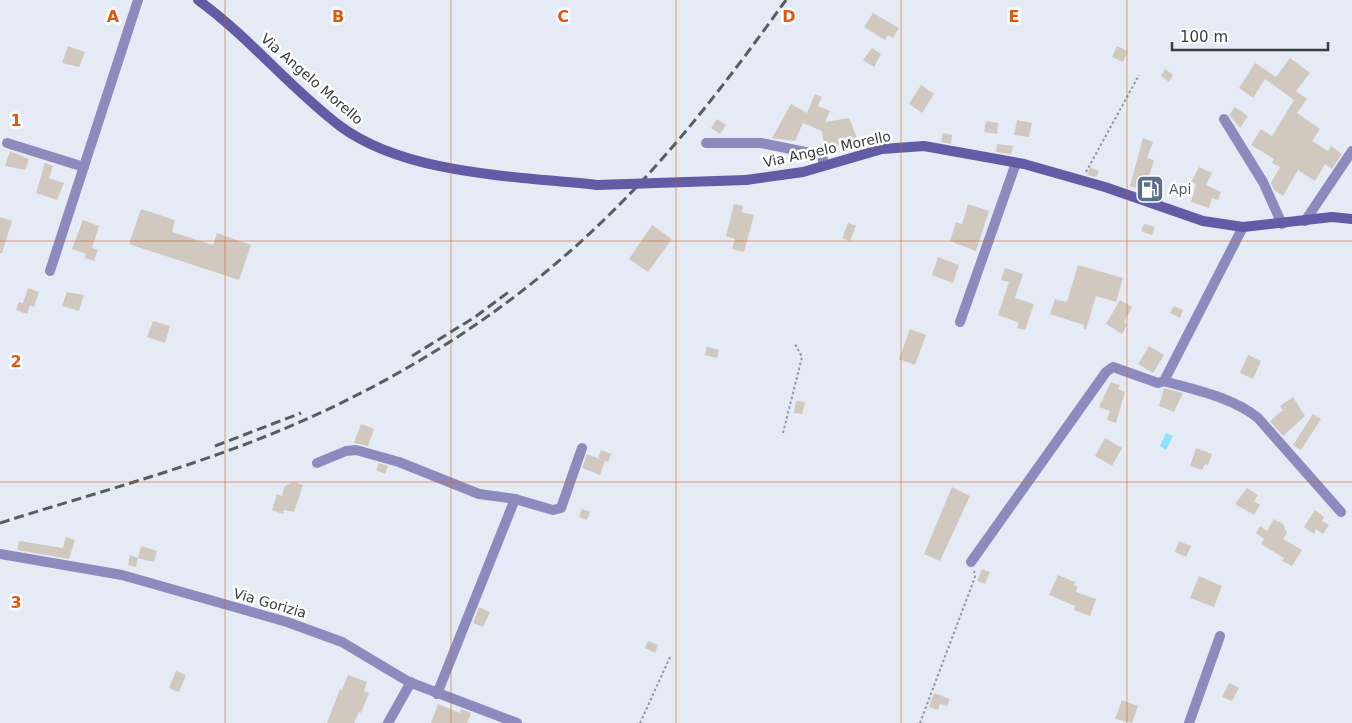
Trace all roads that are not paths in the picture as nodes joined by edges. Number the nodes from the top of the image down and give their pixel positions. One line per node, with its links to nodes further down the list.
1 (138, 0): 9 (street)
2 (198, 0): 8 (street, Via Angelo Morello, bridge)
3 (1224, 119): 12 (street)
4 (7, 143): 9 (street)
5 (706, 143): 8 (street)
6 (1352, 151): 11 (street)
7 (1016, 163): 8 (street, Via Angelo Morello); 13 (street, Via Angelo Morello); 15 (street)
8 (824, 166)
9 (84, 167): 14 (street)
10 (1352, 219): 11 (street, Via Angelo Morello)
11 (1305, 220): 12 (street, Via Angelo Morello)
12 (1282, 224): 13 (street, Via Angelo Morello)
13 (1243, 227): 16 (street)
14 (50, 271)
15 (960, 322)
16 (1164, 381): 20 (street); 22 (street)
17 (582, 448): 19 (street)
18 (317, 463): 19 (street)
19 (515, 498): 25 (street)
20 (1341, 512)
21 (0, 554): 24 (street, Via Gorizia)
22 (971, 562)
23 (1220, 636): 28 (street)
24 (411, 682): 25 (street, Via Gorizia); 26 (street)
25 (437, 694): 27 (street, Via Gorizia)
26 (388, 723)
27 (517, 723)
28 (1188, 723)

